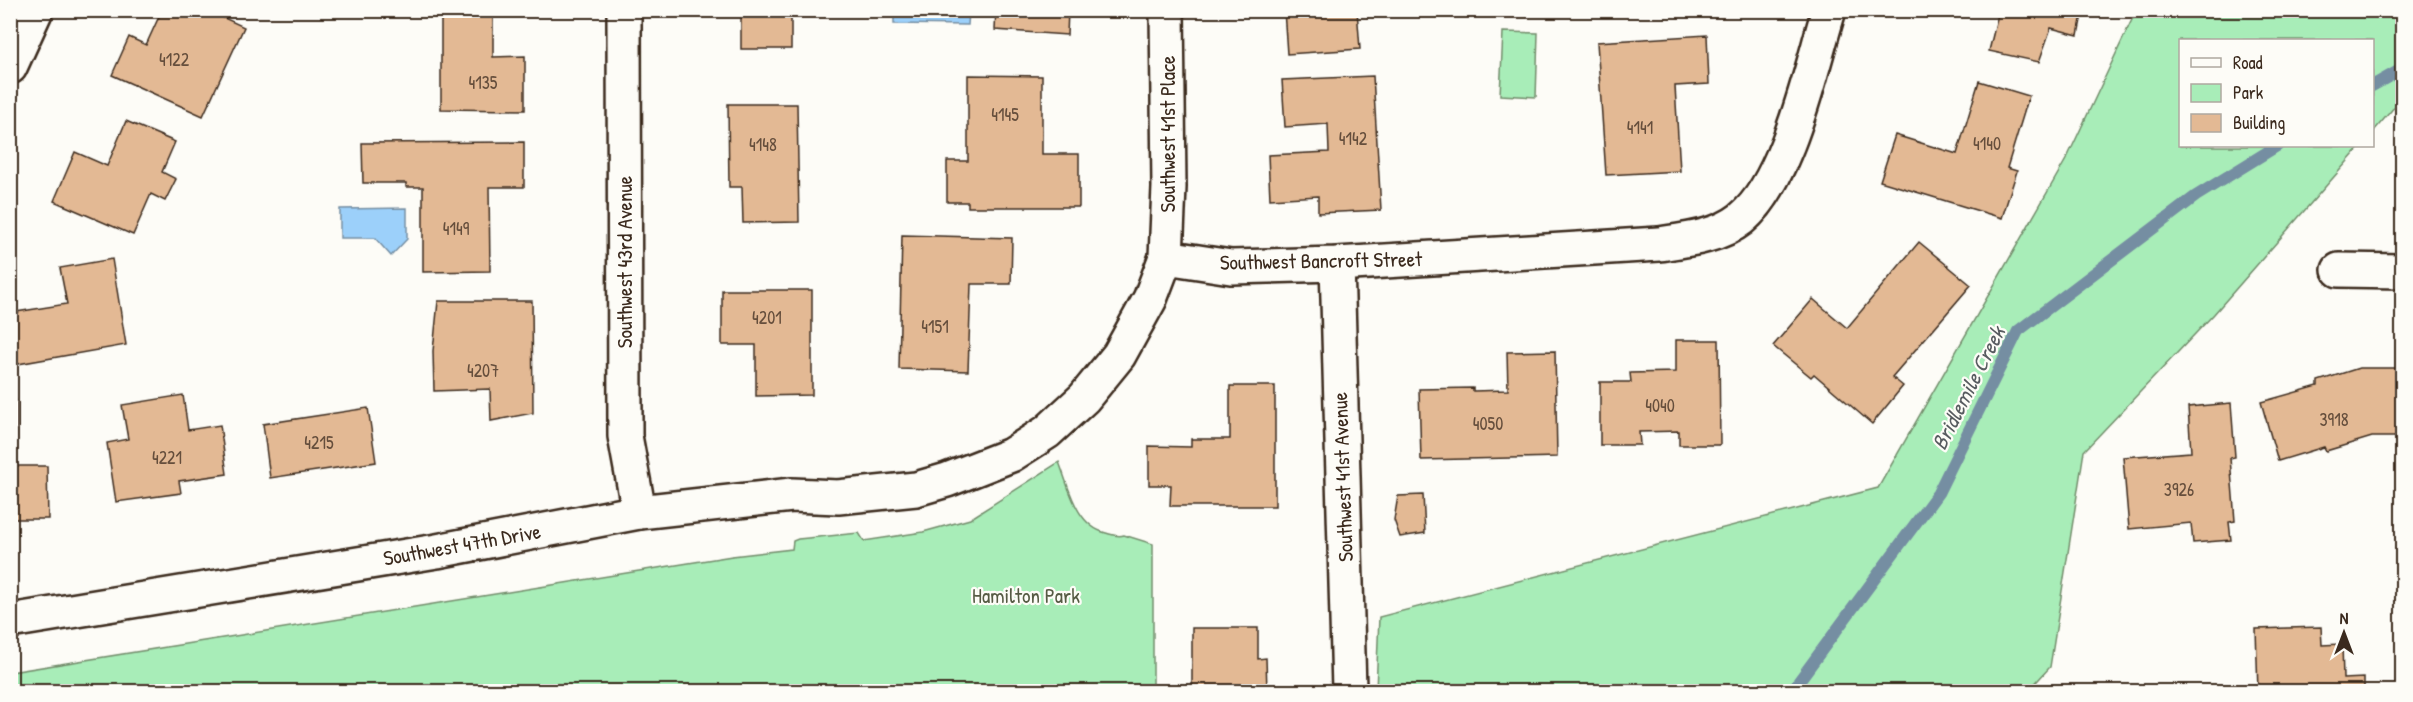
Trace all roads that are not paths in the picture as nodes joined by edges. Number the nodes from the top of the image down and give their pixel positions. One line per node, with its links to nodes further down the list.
1 (36, 10): 5 (street)
2 (624, 10): 10 (street, Southwest 43rd Avenue)
3 (1167, 10): 6 (street, Southwest 41st Place)
4 (1829, 10): 7 (street, Southwest Bancroft Street)
5 (10, 67)
6 (1166, 257): 7 (street, Southwest Bancroft Street); 10 (street, Southwest 47th Drive)
7 (1337, 264): 12 (street, Southwest 41st Avenue)
8 (2339, 270): 9 (street)
9 (2403, 271)
10 (639, 512): 11 (street, Southwest 47th Drive)
11 (10, 621)
12 (1349, 689)

